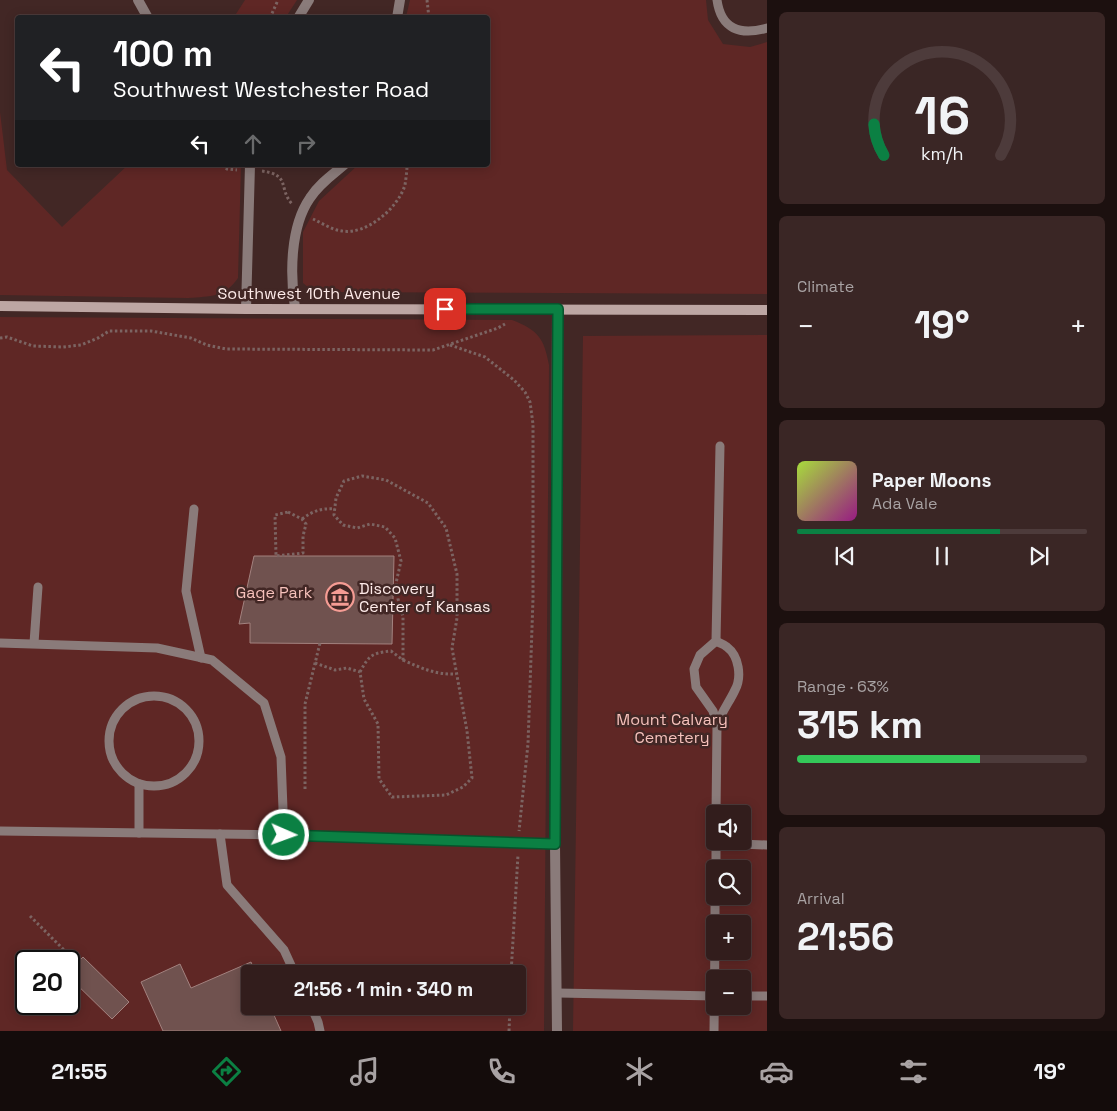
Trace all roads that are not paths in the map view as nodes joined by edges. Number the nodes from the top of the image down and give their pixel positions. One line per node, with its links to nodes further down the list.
1 (138, 0): 5 (street)
2 (309, 0): 6 (street)
3 (400, 0): 7 (street)
4 (716, 0): 8 (lane)
5 (146, 15)
6 (300, 15)
7 (398, 15)
8 (767, 28)
9 (250, 167): 13 (street)
10 (342, 167): 12 (street)
11 (0, 306): 13 (main road, Southwest 10th Avenue)
12 (295, 308): 13 (main road, Southwest 10th Avenue); 14 (main road, Southwest 10th Avenue)
13 (246, 309)
14 (558, 309): 15 (main road, Southwest 10th Avenue); 30 (street)
15 (767, 310)
16 (720, 446): 19 (lane)
17 (194, 509): 22 (lane)
18 (38, 587): 21 (lane)
19 (716, 641): 23 (lane); 23 (lane)
20 (0, 643): 21 (lane)
21 (34, 643): 22 (lane)
22 (201, 658): 29 (lane)
23 (717, 726): 25 (lane)
24 (139, 784): 24 (lane); 27 (lane)
25 (716, 805)
26 (0, 831): 27 (lane)
27 (139, 833): 28 (lane)
28 (220, 834): 29 (lane); 33 (lane)
29 (284, 835): 30 (lane)
30 (555, 844): 34 (street)
31 (751, 844): 32 (lane)
32 (767, 845)
33 (291, 965)
34 (558, 993): 35 (lane); 41 (street)
35 (706, 996)
36 (751, 996): 37 (lane)
37 (767, 996)
38 (315, 1015): 40 (lane)
39 (714, 1015): 42 (lane)
40 (320, 1031)
41 (557, 1031)
42 (714, 1031)

